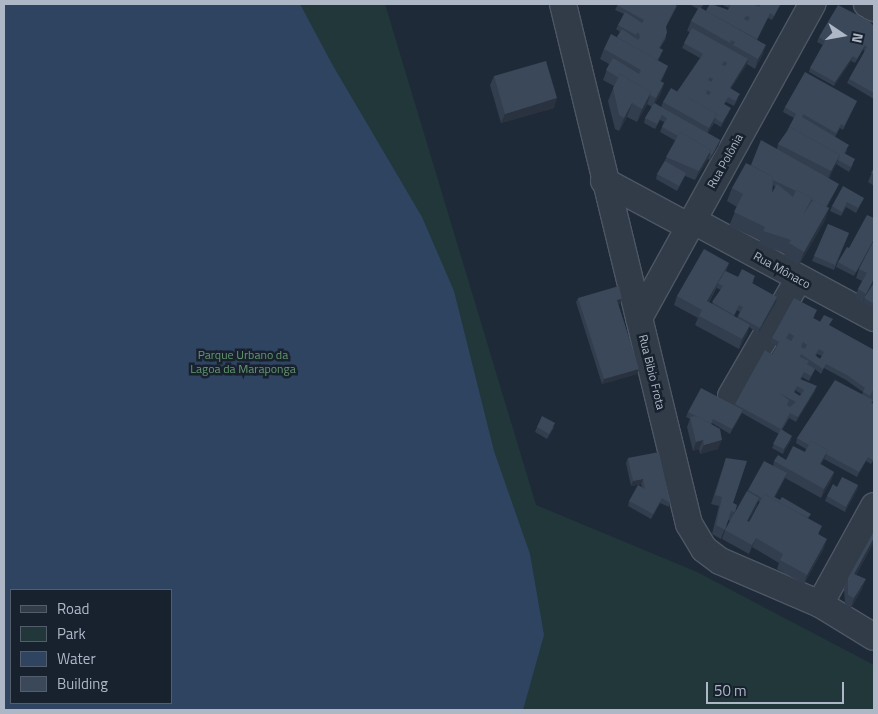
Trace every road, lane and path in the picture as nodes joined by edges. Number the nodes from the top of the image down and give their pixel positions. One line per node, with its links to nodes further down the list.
1 (563, 4): 5 (street, Rua Bibio Frota)
2 (812, 4): 6 (street, Rua Polônia)
3 (867, 4): 4 (street)
4 (874, 8)
5 (604, 181): 6 (street, Rua Mônaco); 8 (street, Rua Bibio Frota)
6 (690, 223): 7 (street, Rua Mônaco); 8 (street, Rua Polônia)
7 (798, 280): 9 (street, Rua Mônaco); 10 (street)
8 (639, 318): 12 (street, Rua Bibio Frota)
9 (874, 318)
10 (731, 396)
11 (874, 506): 12 (street)
12 (820, 604): 13 (street, Rua Bibio Frota)
13 (874, 638)

